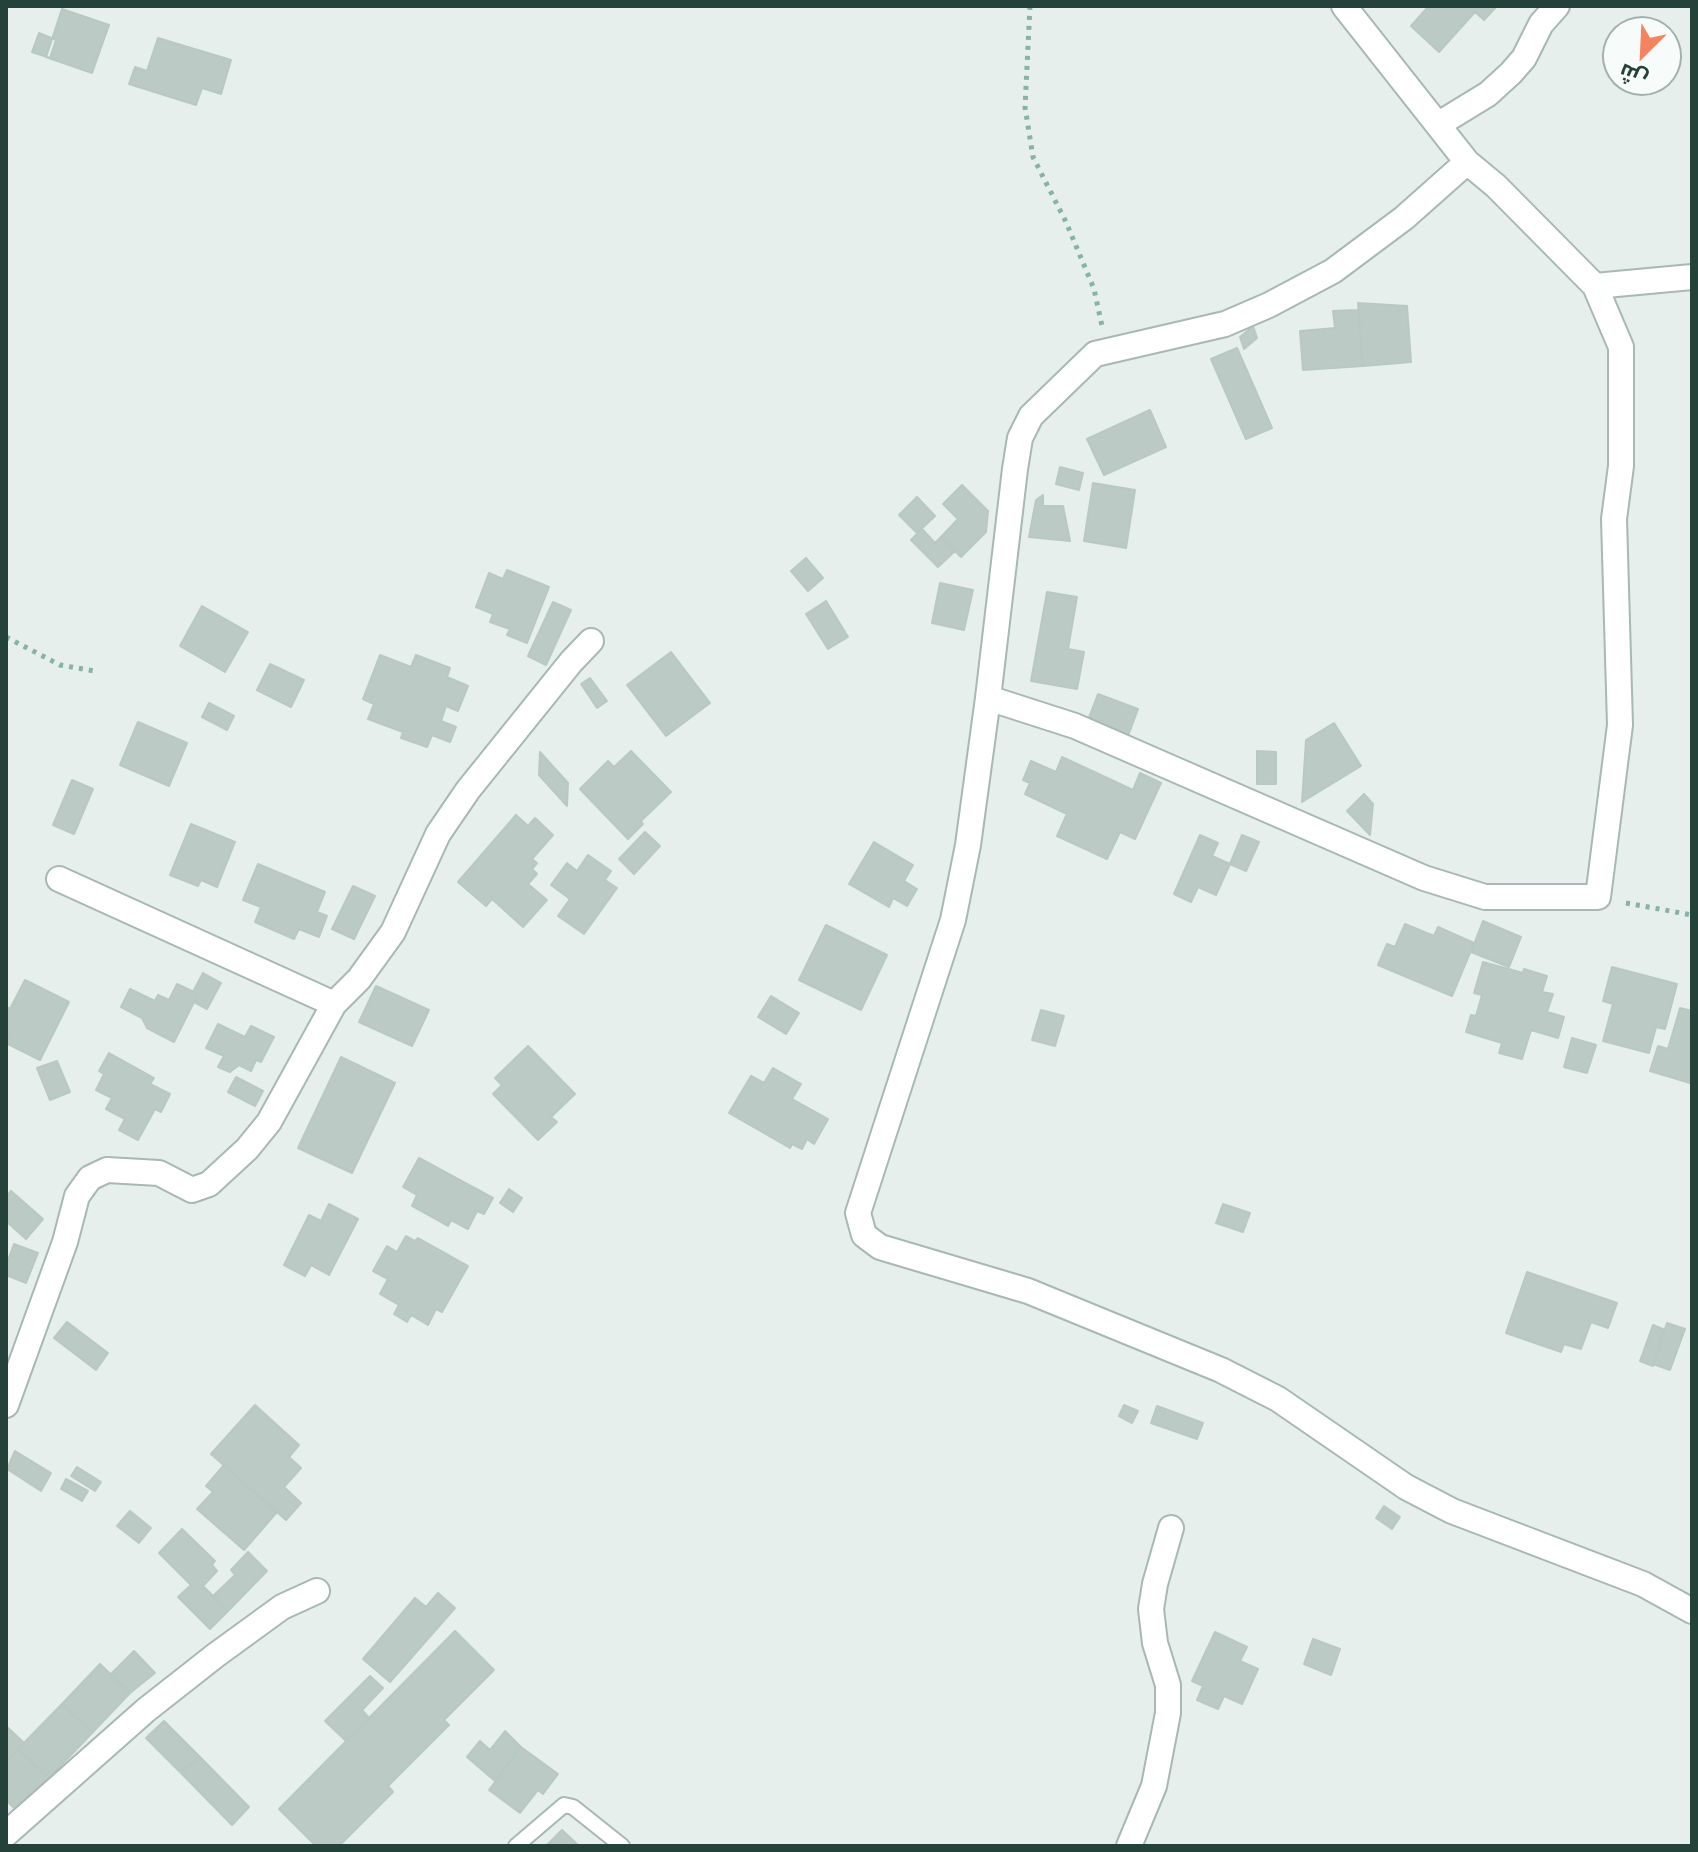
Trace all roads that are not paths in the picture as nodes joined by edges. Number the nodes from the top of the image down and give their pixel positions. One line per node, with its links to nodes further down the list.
1 (1344, 6): 3 (street)
2 (1557, 6): 3 (street)
3 (1439, 124): 4 (street)
4 (1467, 162): 6 (street); 8 (street)
5 (1692, 277): 6 (street)
6 (1595, 286): 8 (street)
7 (591, 641): 10 (street)
8 (988, 698): 14 (street)
9 (59, 879): 10 (street)
10 (334, 1004): 11 (street)
11 (6, 1405)
12 (1171, 1528): 18 (street)
13 (317, 1591): 15 (street)
14 (1692, 1611)
15 (6, 1834)
16 (516, 1846): 17 (lane)
17 (622, 1846)
18 (1129, 1846)

